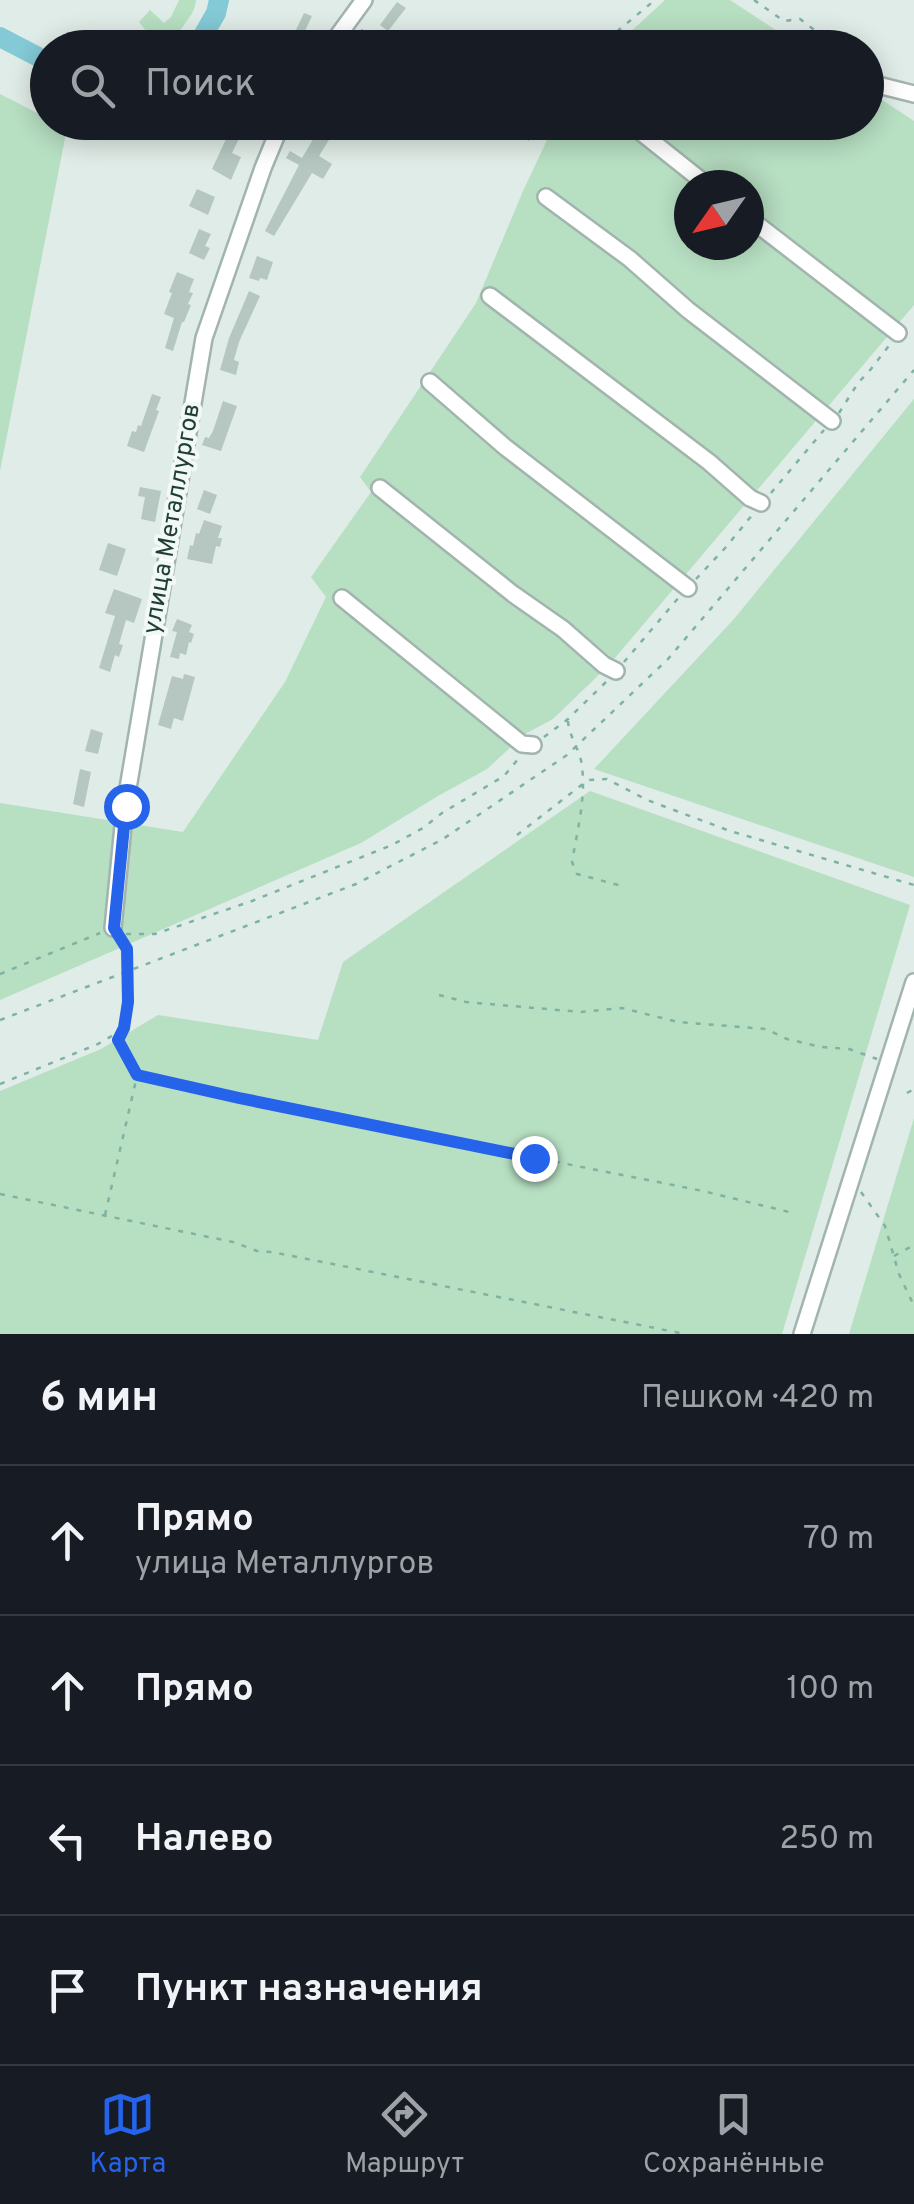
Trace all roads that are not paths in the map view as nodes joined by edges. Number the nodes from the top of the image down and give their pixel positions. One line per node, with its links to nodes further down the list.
1 (364, 0): 2 (street)
2 (341, 30)
3 (884, 86): 4 (street)
4 (914, 94)
5 (275, 140): 20 (street, улица Металлургов)
6 (651, 140): 7 (street)
7 (688, 170)
8 (546, 197): 13 (street)
9 (764, 230): 11 (street)
10 (490, 296): 15 (street)
11 (898, 333)
12 (430, 382): 16 (street)
13 (832, 420)
14 (380, 488): 18 (street)
15 (761, 504)
16 (688, 588)
17 (342, 598): 19 (street)
18 (616, 671)
19 (533, 745)
20 (114, 928)
21 (914, 982): 22 (street)
22 (802, 1334)

